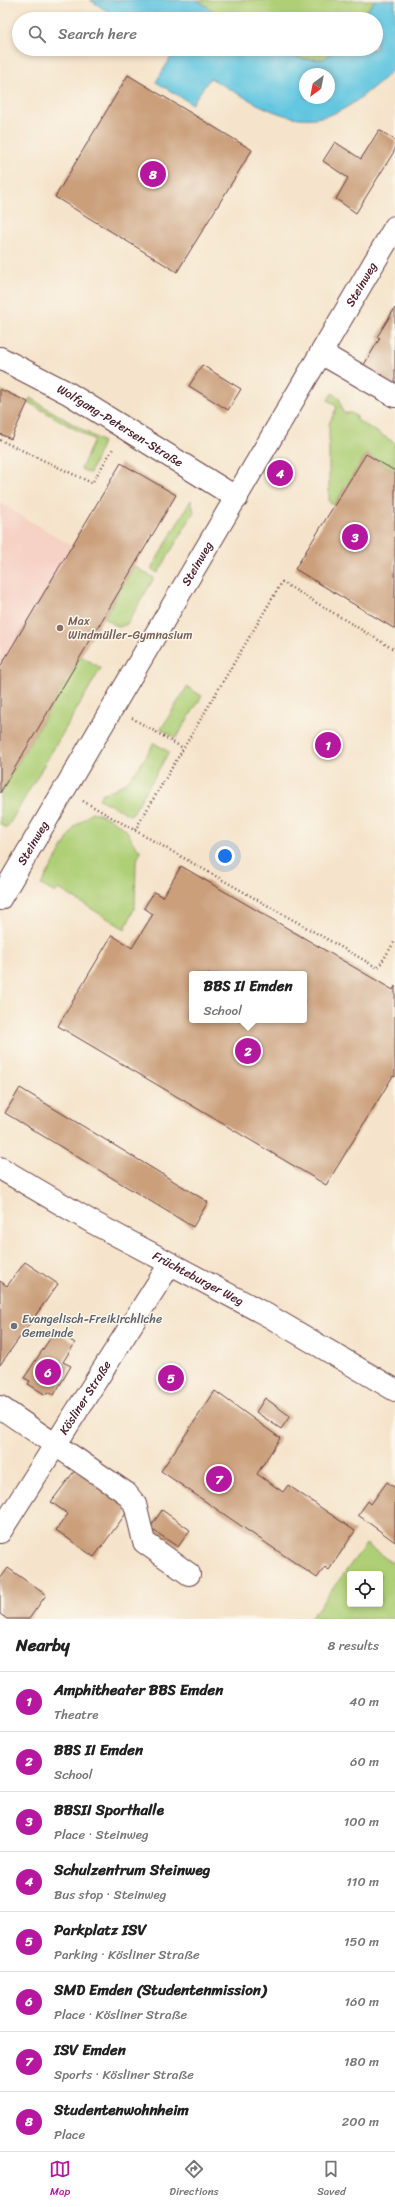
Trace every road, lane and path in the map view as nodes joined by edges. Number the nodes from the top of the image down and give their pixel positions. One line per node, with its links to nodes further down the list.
1 (395, 227): 2 (street, Steinweg)
2 (389, 251): 3 (street, Steinweg)
3 (321, 353): 5 (street); 8 (street, Steinweg)
4 (0, 358): 6 (street, Wolfgang-Petersen-Straße)
5 (395, 396)
6 (126, 429): 7 (path); 8 (street, Wolfgang-Petersen-Straße)
7 (0, 440)
8 (237, 498): 12 (street, Steinweg)
9 (395, 650): 11 (path)
10 (135, 712): 11 (path)
11 (183, 748): 13 (path)
12 (66, 790): 13 (path); 14 (street, Steinweg)
13 (136, 830): 15 (path)
14 (0, 900)
15 (395, 941)
16 (0, 1168): 17 (street, Früchteburger Weg)
17 (170, 1264): 18 (street, Früchteburger Weg); 20 (street, Kösliner Straße)
18 (395, 1390)
19 (0, 1407): 20 (street)
20 (56, 1445): 21 (street, Kösliner Straße); 22 (street)
21 (0, 1532)
22 (189, 1574)

